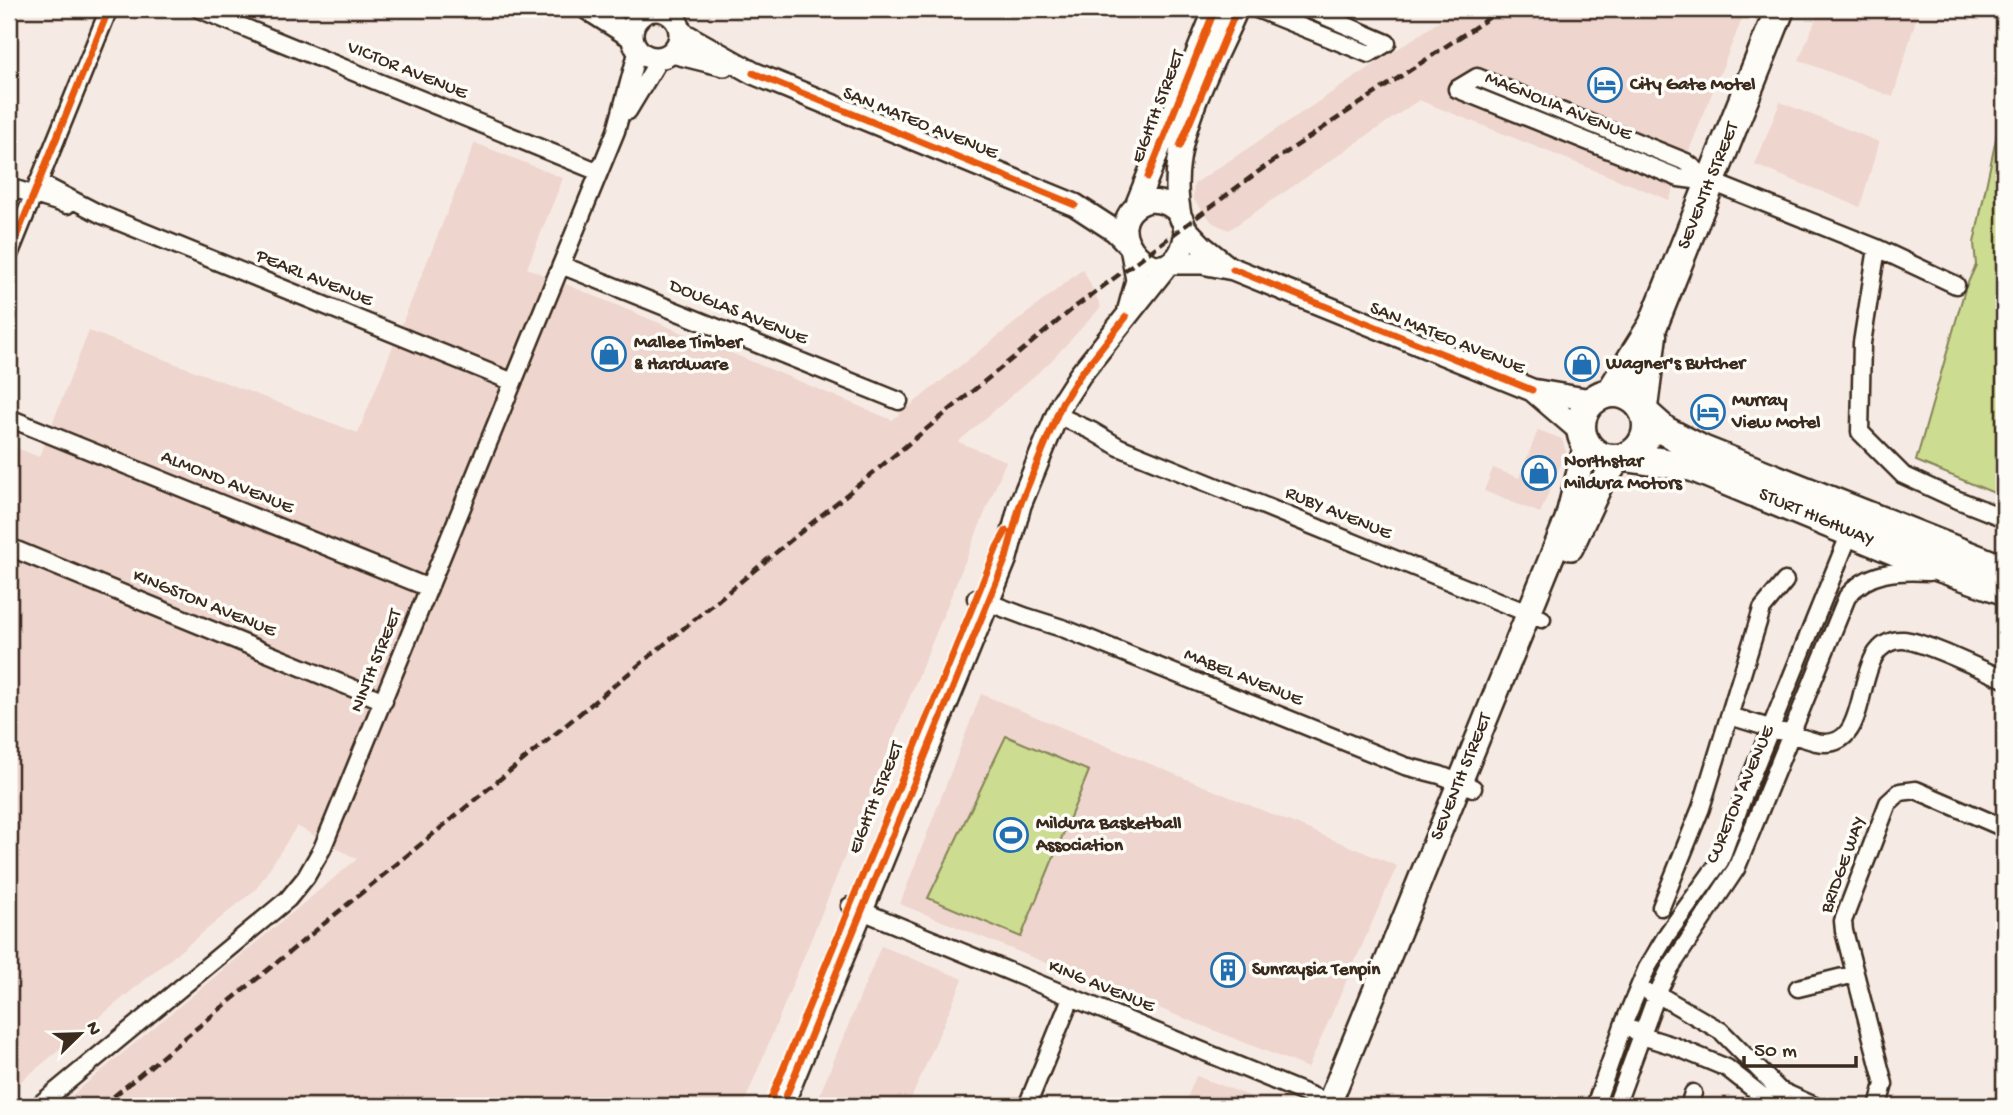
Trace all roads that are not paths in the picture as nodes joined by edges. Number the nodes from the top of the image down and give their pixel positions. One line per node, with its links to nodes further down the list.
1 (109, 9): 25 (street)
2 (199, 9): 22 (street, VICTOR AVENUE)
3 (588, 9): 14 (street)
4 (612, 9): 10 (street)
5 (1215, 9): 18 (street, EIGHTH STREET)
6 (1237, 9): 18 (street, EIGHTH STREET)
7 (1257, 9): 12 (street)
8 (1309, 9): 12 (street); 13 (street)
9 (1780, 9): 23 (highway, SEVENTH STREET)
10 (646, 12): 11 (street); 14 (street)
11 (678, 20): 16 (street); 17 (street, SAN MATEO AVENUE)
12 (1302, 26): 15 (street)
13 (1352, 27): 15 (street); 15 (street)
14 (635, 43): 16 (street); 21 (street, NINTH STREET)
15 (1345, 44)
16 (666, 55): 17 (street, SAN MATEO AVENUE); 21 (street, NINTH STREET)
17 (753, 73): 27 (street, SAN MATEO AVENUE)
18 (1184, 107): 28 (street, EIGHTH STREET); 29 (street, EIGHTH STREET)
19 (1564, 112): 20 (street); 20 (street, MAGNOLIA AVENUE); 23 (street, MAGNOLIA AVENUE)
20 (1557, 129): 23 (street, MAGNOLIA AVENUE)
21 (616, 131): 22 (street, NINTH STREET)
22 (599, 172): 34 (street, NINTH STREET)
23 (1712, 182): 31 (street, MAGNOLIA AVENUE); 38 (highway, SEVENTH STREET)
24 (9, 187): 25 (street, PEARL AVENUE)
25 (34, 194): 26 (street, PEARL AVENUE); 32 (street); 39 (street, PEARL AVENUE)
26 (9, 197)
27 (1075, 205): 28 (street, SAN MATEO AVENUE); 30 (street, SAN MATEO AVENUE)
28 (1135, 207): 29 (street); 30 (street)
29 (1182, 223): 33 (street); 35 (street, SAN MATEO AVENUE)
30 (1130, 246): 33 (street); 37 (street, EIGHTH STREET)
31 (1877, 248): 36 (street, MAGNOLIA AVENUE); 48 (street)
32 (9, 255)
33 (1169, 263): 35 (street, SAN MATEO AVENUE); 37 (street, EIGHTH STREET)
34 (561, 265): 39 (street, NINTH STREET); 42 (street, DOUGLAS AVENUE)
35 (1233, 269): 40 (street, SAN MATEO AVENUE)
36 (1956, 285)
37 (1126, 317): 45 (street, EIGHTH STREET)
38 (1653, 325): 41 (highway, SEVENTH STREET); 43 (highway, SEVENTH STREET)
39 (513, 382): 55 (street, NINTH STREET)
40 (1532, 390): 41 (street, SAN MATEO AVENUE); 46 (street, SAN MATEO AVENUE)
41 (1601, 396): 43 (highway); 46 (highway)
42 (899, 401)
43 (1645, 411): 47 (highway); 49 (highway, STURT HIGHWAY)
44 (9, 418): 55 (street, ALMOND AVENUE)
45 (1055, 420): 57 (street, EIGHTH STREET); 58 (street, RUBY AVENUE)
46 (1583, 438): 47 (highway); 58 (main road, SEVENTH STREET)
47 (1623, 458): 50 (highway, STURT HIGHWAY); 58 (main road, SEVENTH STREET)
48 (2004, 518)
49 (1889, 525): 50 (street); 52 (highway, STURT HIGHWAY)
50 (1850, 533): 53 (highway, STURT HIGHWAY); 62 (street, CURETON AVENUE)
51 (9, 547): 60 (street, KINGSTON AVENUE)
52 (2004, 570)
53 (1952, 573): 56 (highway, STURT HIGHWAY); 63 (street, CURETON AVENUE)
54 (1785, 581): 61 (street, CURETON AVENUE)
55 (429, 588): 60 (street, NINTH STREET)
56 (2004, 590)
57 (984, 595): 64 (street, MABEL AVENUE); 67 (street, EIGHTH STREET)
58 (1535, 616): 64 (main road, SEVENTH STREET)
59 (2004, 679): 63 (street)
60 (384, 701): 76 (street, NINTH STREET)
61 (1730, 716): 62 (street); 66 (street, CURETON AVENUE)
62 (1771, 729): 63 (street); 70 (street, CURETON AVENUE)
63 (1790, 733): 71 (street, CURETON AVENUE)
64 (1465, 790): 75 (main road, SEVENTH STREET)
65 (2004, 828): 68 (street, BRIDGE WAY)
66 (1661, 907)
67 (855, 908): 72 (street, KING AVENUE); 77 (street, EIGHTH STREET); 78 (street, EIGHTH STREET)
68 (1855, 974): 69 (street); 84 (street, BRIDGE WAY)
69 (1798, 988)
70 (1637, 991): 71 (street); 73 (street, CURETON AVENUE)
71 (1657, 994): 74 (street, CURETON AVENUE); 83 (street)
72 (1071, 998): 75 (street, KING AVENUE); 79 (street)
73 (1624, 1023): 74 (street); 80 (street, CURETON AVENUE)
74 (1642, 1036): 81 (street, CURETON AVENUE); 82 (street)
75 (1334, 1105)
76 (38, 1106)
77 (768, 1106)
78 (782, 1106)
79 (1027, 1106)
80 (1595, 1106)
81 (1616, 1106)
82 (1783, 1106)
83 (1815, 1106)
84 (1878, 1106)

